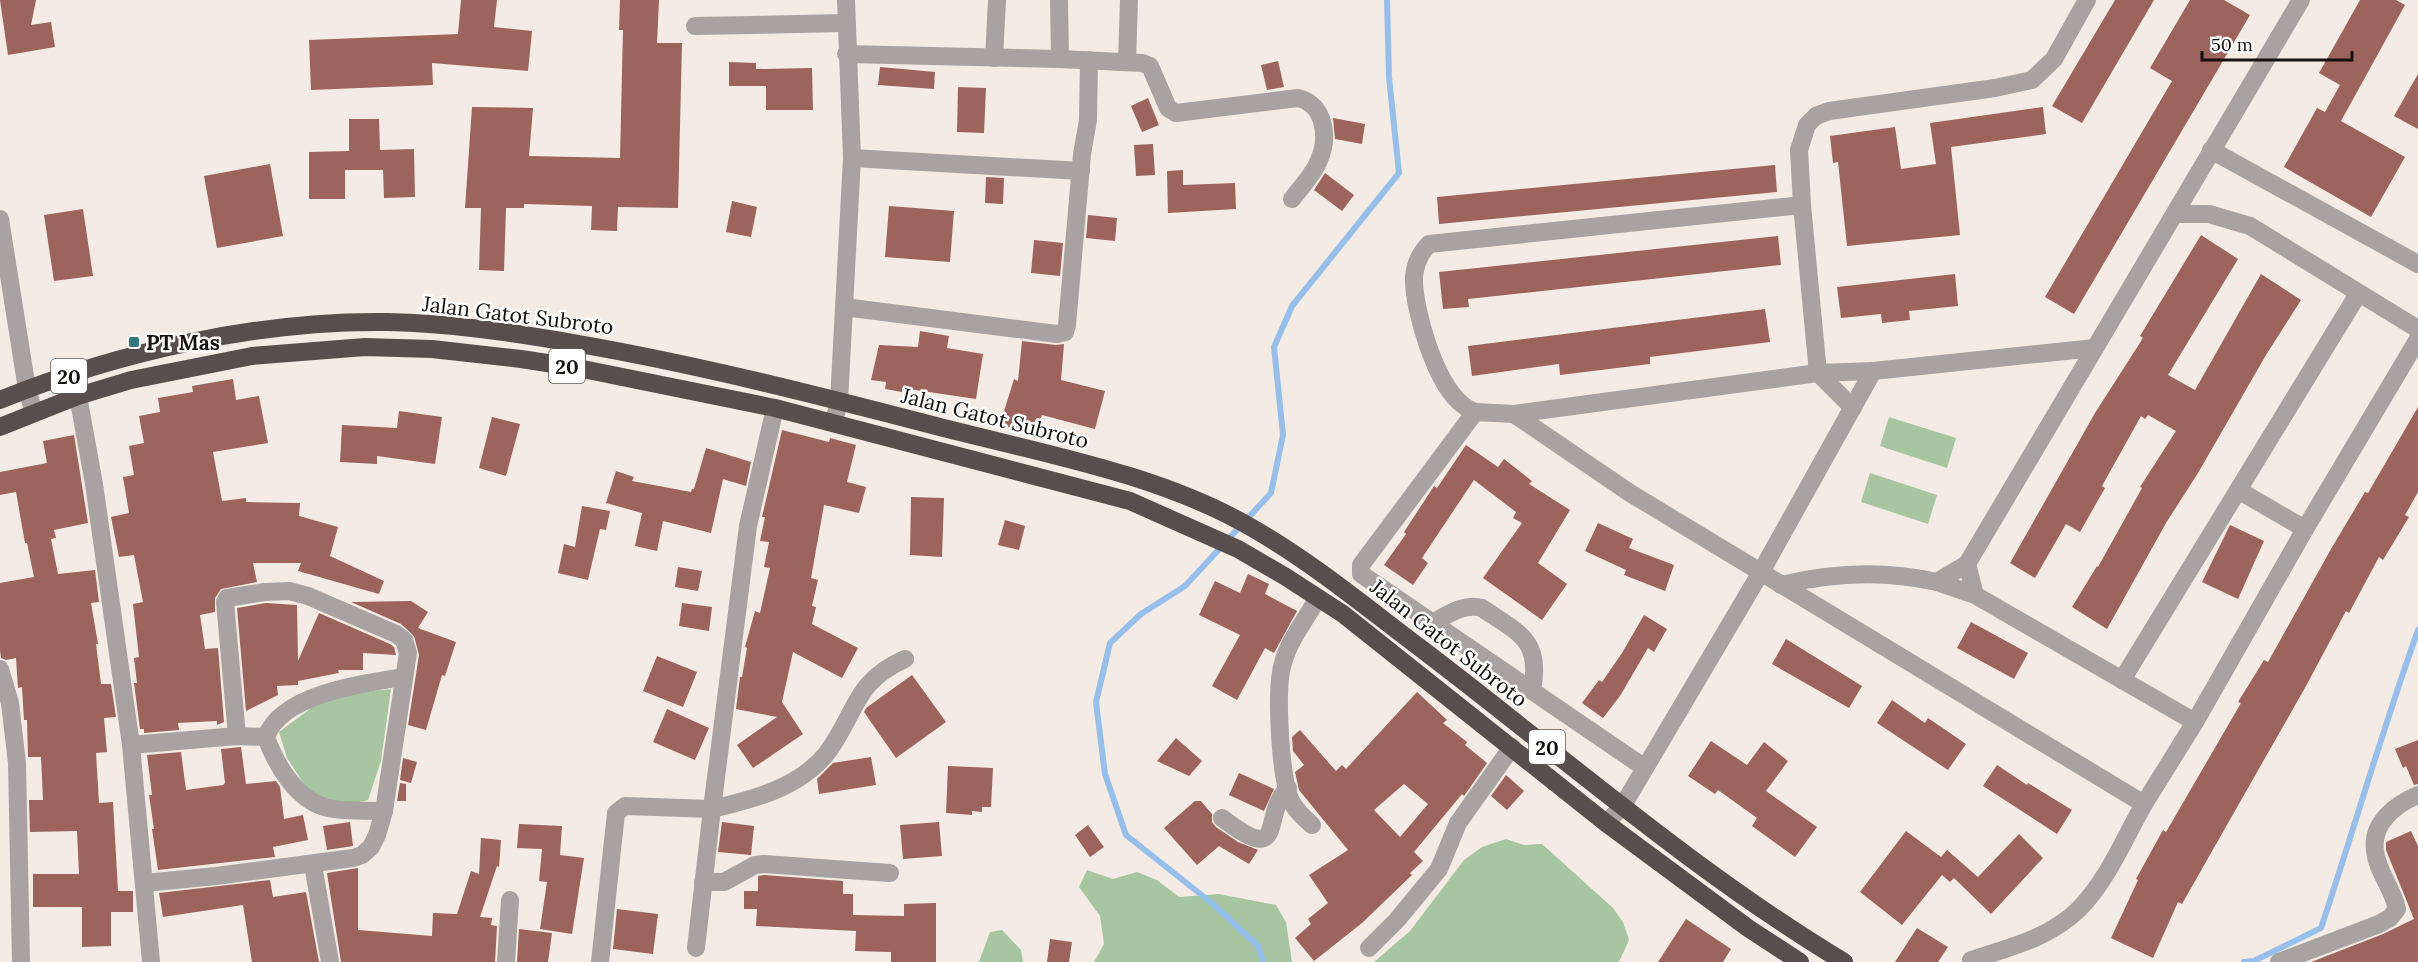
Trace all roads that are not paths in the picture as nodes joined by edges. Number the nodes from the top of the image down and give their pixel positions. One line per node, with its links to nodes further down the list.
1 (846, 0): 7 (street)
2 (997, 0): 10 (street)
3 (1059, 0): 11 (street)
4 (1129, 0): 13 (street)
5 (2087, 0): 18 (street)
6 (2301, 0): 14 (street)
7 (846, 23): 8 (street); 9 (street)
8 (695, 26)
9 (846, 54): 10 (street); 15 (street)
10 (994, 58): 11 (street)
11 (1060, 59): 12 (street)
12 (1089, 60): 13 (street); 16 (street)
13 (1127, 62): 17 (street)
14 (2211, 150): 19 (street); 21 (street)
15 (852, 158): 16 (street); 23 (street)
16 (1081, 171): 23 (street)
17 (1292, 199)
18 (1802, 206): 28 (street); 35 (street)
19 (2175, 214): 22 (street); 26 (street)
20 (0, 219): 29 (street)
21 (2418, 264)
22 (2358, 294): 24 (street); 40 (street)
23 (844, 307): 32 (street)
24 (2418, 329)
25 (2418, 339): 41 (street)
26 (2095, 348): 27 (street); 42 (street)
27 (1873, 371): 28 (street); 34 (street)
28 (1818, 374): 34 (street); 37 (street)
29 (27, 389): 31 (highway, Jalan Gatot Subroto / 20); 32 (highway, Jalan Gatot Subroto / 20); 36 (street)
30 (78, 396): 33 (highway, Jalan Gatot Subroto / 20); 36 (highway, Jalan Gatot Subroto / 20); 57 (street)
31 (0, 400)
32 (839, 401): 38 (street); 63 (highway, Jalan Gatot Subroto / 20)
33 (775, 408): 38 (highway, Jalan Gatot Subroto / 20); 64 (street)
34 (1853, 408): 43 (street)
35 (1475, 412): 37 (street); 48 (street)
36 (34, 413): 39 (highway, Jalan Gatot Subroto / 20)
37 (1514, 414): 43 (street)
38 (834, 422): 47 (highway, Jalan Gatot Subroto / 20)
39 (0, 427)
40 (2238, 490): 41 (street); 52 (street)
41 (2305, 529): 54 (street)
42 (1967, 564): 44 (street); 46 (street)
43 (1761, 572): 45 (street); 59 (street)
44 (1937, 582): 45 (street); 46 (street)
45 (1781, 585): 62 (street)
46 (1975, 595): 52 (street)
47 (1318, 598): 58 (highway, Jalan Gatot Subroto / 20); 60 (street)
48 (1434, 622): 53 (street); 53 (street)
49 (905, 659): 64 (street)
50 (0, 669): 77 (street)
51 (404, 677): 55 (street); 56 (street); 65 (street)
52 (2122, 680): 54 (street)
53 (1532, 690): 59 (street)
54 (2196, 722): 62 (street)
55 (237, 736): 56 (street); 57 (street)
56 (266, 737): 65 (street)
57 (131, 745): 72 (street)
58 (1512, 747): 67 (highway, Jalan Gatot Subroto / 20); 75 (street)
59 (1645, 768): 63 (street)
60 (1288, 788): 66 (street); 68 (street)
61 (2418, 795): 84 (street)
62 (2144, 804): 76 (street)
63 (1622, 807): 67 (street); 83 (highway, Jalan Gatot Subroto / 20)
64 (712, 809): 71 (street); 81 (street)
65 (384, 812): 69 (street)
66 (1222, 818)
67 (1606, 823): 82 (highway, Jalan Gatot Subroto / 20)
68 (1312, 825)
69 (313, 865): 72 (street); 79 (street)
70 (890, 873): 71 (street)
71 (703, 882): 74 (street)
72 (145, 883): 78 (street)
73 (510, 900): 80 (street)
74 (696, 948)
75 (1369, 948)
76 (1971, 960)
77 (21, 962)
78 (151, 962)
79 (330, 962)
80 (506, 962)
81 (600, 962)
82 (1800, 962)
83 (1844, 962)
84 (2279, 962)

